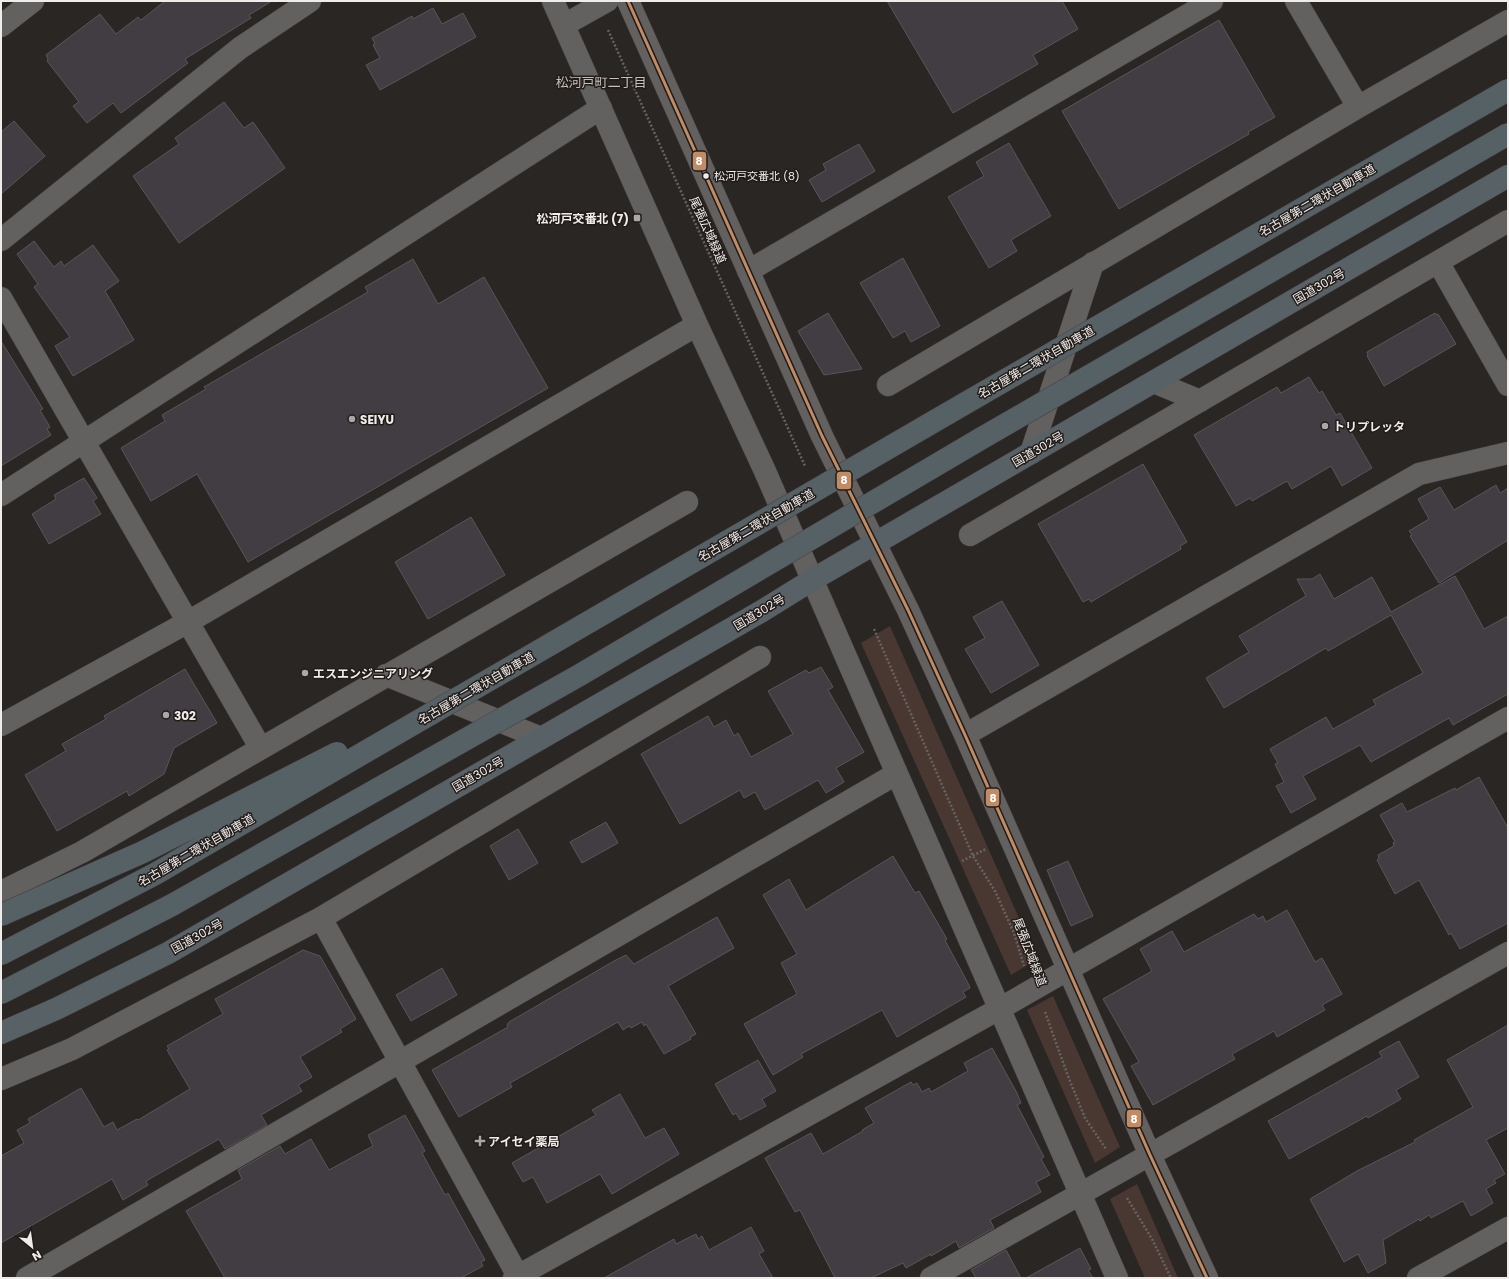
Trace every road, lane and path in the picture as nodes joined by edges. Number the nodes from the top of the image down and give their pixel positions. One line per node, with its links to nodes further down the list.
1 (33, 1): 10 (street)
2 (310, 1): 17 (street)
3 (553, 1): 9 (street)
4 (628, 1): 20 (street)
5 (1212, 1): 20 (street)
6 (1296, 1): 12 (street)
7 (602, 4): 9 (street); 30 (path, 尾張広域緑道)
8 (1508, 21): 12 (street)
9 (564, 25): 13 (street)
10 (1, 26)
11 (1508, 90): 38 (highway, 名古屋第二環状自動車道, bridge)
12 (1358, 107): 19 (street)
13 (600, 108): 22 (street); 27 (street)
14 (1508, 134): 57 (highway, bridge)
15 (1508, 176): 23 (highway, 国道302号)
16 (1508, 221): 18 (street)
17 (1, 240)
18 (1438, 262): 25 (street); 26 (street)
19 (1094, 263): 24 (street); 28 (street)
20 (748, 271): 34 (street)
21 (1, 298): 27 (street)
22 (697, 325): 35 (street); 36 (street)
23 (1154, 382): 26 (street); 28 (highway, 国道302号)
24 (888, 385)
25 (1508, 385)
26 (1200, 401): 33 (street)
27 (83, 442): 31 (street); 36 (street)
28 (1031, 453): 34 (highway, 国道302号)
29 (1508, 453): 43 (street)
30 (805, 467)
31 (1, 495)
32 (687, 502): 40 (street)
33 (970, 535)
34 (876, 543): 35 (highway, 国道302号); 43 (street)
35 (812, 580): 44 (highway, 国道302号); 46 (street)
36 (188, 622): 42 (street); 45 (street)
37 (874, 629): 48 (path, 尾張広域緑道)
38 (559, 639): 51 (highway, bridge); 54 (highway, 名古屋第二環状自動車道, bridge)
39 (760, 657): 52 (street)
40 (386, 675): 44 (street); 45 (street)
41 (1508, 718): 55 (street)
42 (1, 724)
43 (965, 735): 47 (street)
44 (541, 738): 59 (highway, 国道302号)
45 (260, 747): 50 (street)
46 (896, 774): 49 (street); 60 (street)
47 (1010, 836): 48 (path); 55 (street)
48 (973, 856): 49 (path); 56 (path, 尾張広域緑道)
49 (939, 873): 58 (street)
50 (1, 892)
51 (1, 915)
52 (321, 918): 60 (street); 61 (street)
53 (1508, 953): 62 (street)
54 (1, 954)
55 (1068, 969): 56 (street); 62 (street)
56 (1034, 989): 58 (street); 63 (path, 尾張広域緑道)
57 (1, 993)
58 (999, 1009): 64 (street); 66 (street)
59 (1, 1033)
60 (400, 1062): 66 (street); 67 (street)
61 (1, 1079)
62 (1150, 1155): 63 (street); 71 (street)
63 (1119, 1173): 64 (street); 70 (path, 尾張広域緑道)
64 (1080, 1194): 68 (street); 69 (street)
65 (1508, 1228): 72 (street)
66 (517, 1277)
67 (27, 1278)
68 (931, 1278)
69 (1117, 1278)
70 (1171, 1278)
71 (1207, 1278)
72 (1418, 1278)

